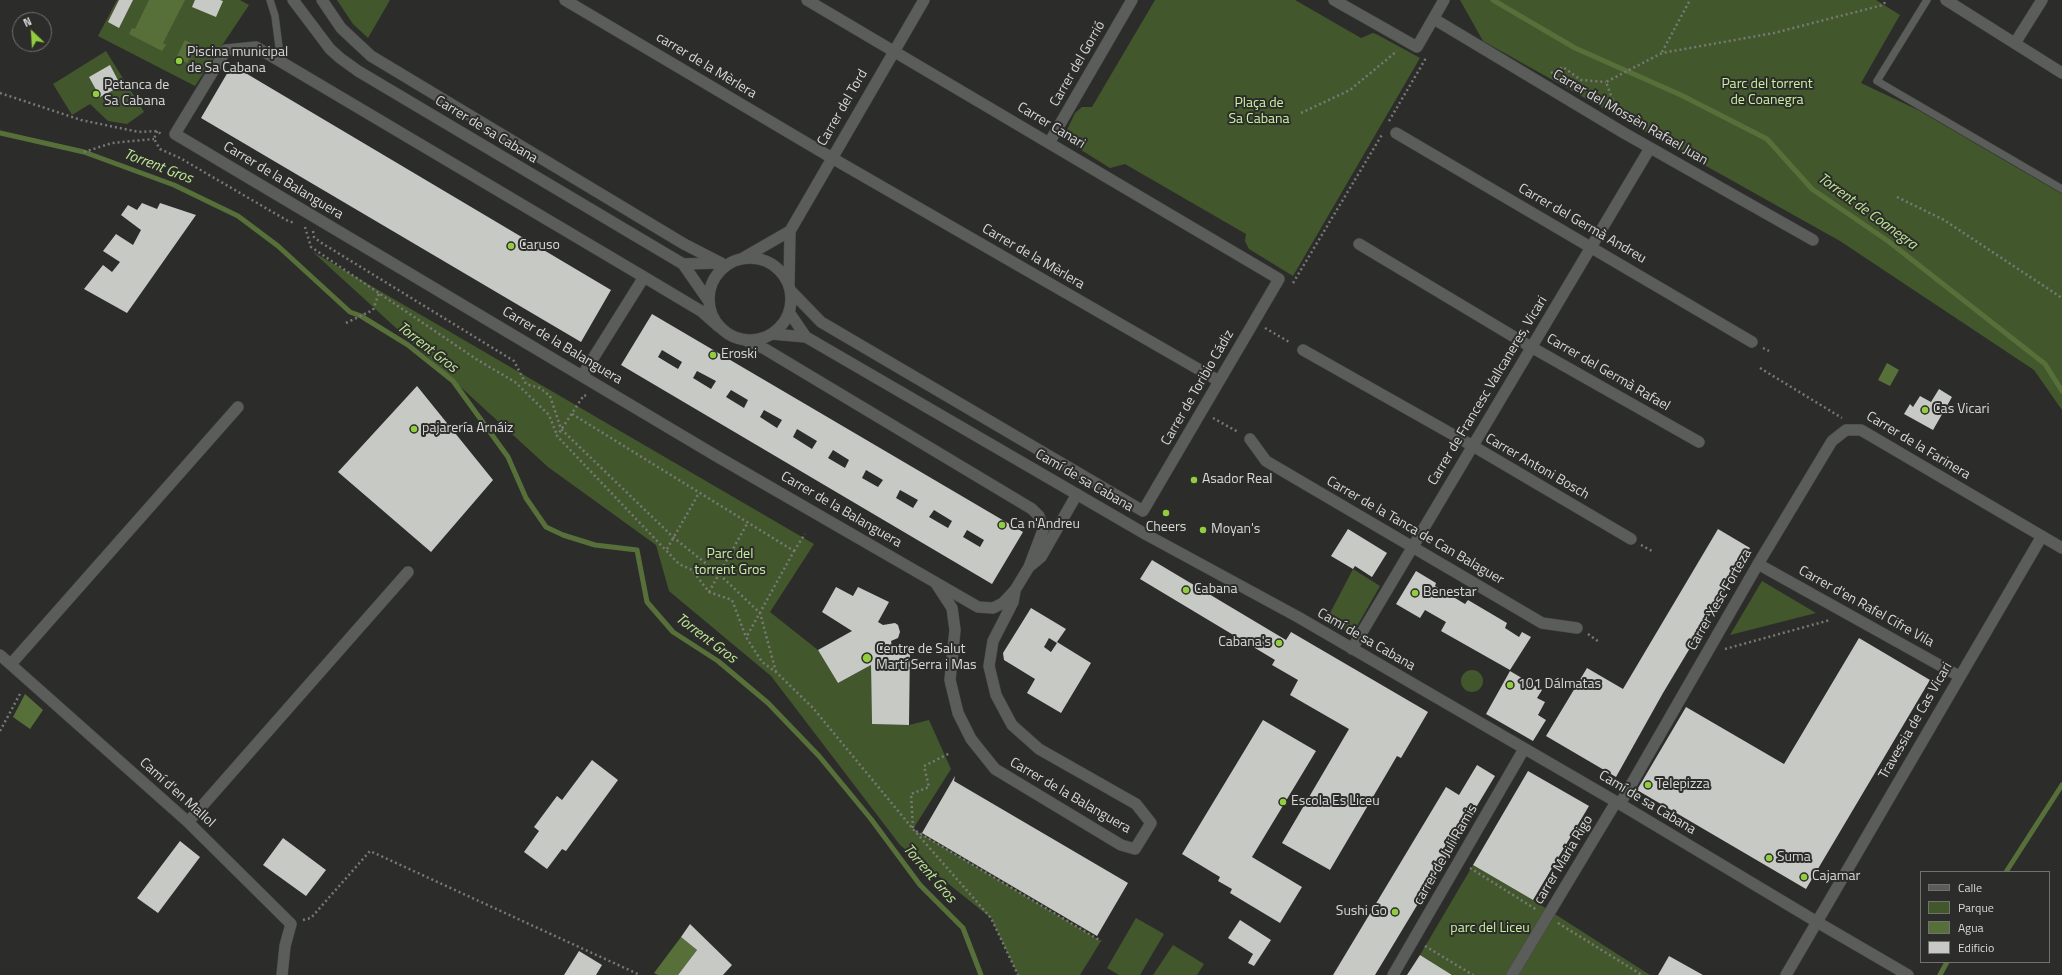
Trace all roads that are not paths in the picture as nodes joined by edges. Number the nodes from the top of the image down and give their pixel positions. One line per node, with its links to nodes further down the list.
1 (270, 0): 16 (lane)
2 (293, 0): 29 (street, Carrer de sa Cabana)
3 (322, 0): 28 (street)
4 (565, 0): 21 (street, carrer de la Mèrlera)
5 (807, 0): 15 (street, Carrer Canari)
6 (924, 0): 15 (street, Carrer del Tord)
7 (1132, 0): 19 (street, Carrer del Gorrió)
8 (1334, 0): 13 (street)
9 (1444, 0): 13 (street)
10 (1927, 0): 22 (lane)
11 (1946, 0): 14 (street)
12 (2042, 0): 14 (street)
13 (1434, 19): 20 (street, Carrer del Mossèn Rafael Juan)
14 (2015, 43): 17 (street)
15 (893, 52): 19 (street, Carrer Canari); 21 (street, Carrer del Tord)
16 (284, 64): 30 (street); 42 (street, Carrer de la Balanguera)
17 (2062, 73)
18 (1396, 133): 26 (street, Carrer del Germà Andreu)
19 (1049, 142): 31 (street, Carrer Canari)
20 (1650, 148): 24 (street, Carrer del Mossèn Rafael Juan); 26 (street, Carrer de Francesc Vallcaneres, Vicari)
21 (832, 158): 23 (street, Carrer del Tord); 43 (street, Carrer de la Mèrlera)
22 (2062, 189)
23 (790, 231): 27 (street); 32 (street, Carrer del Tord)
24 (1813, 240)
25 (1359, 244): 40 (street, Carrer del Germà Rafael)
26 (1591, 246): 39 (street, Carrer del Germà Andreu); 40 (street, Carrer de Francesc Vallcaneres, Vicari)
27 (743, 258): 28 (street); 32 (street)
28 (725, 263): 29 (street); 33 (street)
29 (683, 264): 33 (street, Carrer de sa Cabana)
30 (644, 277): 35 (street); 42 (street)
31 (1279, 280): 43 (street, Carrer de Toribio Cádiz)
32 (789, 287): 34 (street); 43 (street, Carrer de Toribio Cádiz)
33 (708, 300): 35 (street)
34 (789, 312): 36 (street); 37 (street)
35 (719, 327): 38 (street)
36 (772, 334): 37 (street); 38 (street)
37 (806, 337): 49 (street, Camí de sa Cabana)
38 (745, 340): 55 (street)
39 (1752, 342)
40 (1531, 347): 47 (street, Carrer del Germà Rafael); 48 (street, Carrer de Francesc Vallcaneres, Vicari)
41 (1303, 350): 48 (street, Carrer Antoni Bosch)
42 (582, 376): 57 (street, Carrer de la Balanguera)
43 (1219, 381)
44 (238, 408): 62 (street)
45 (1861, 430): 50 (street, Carrer de la Farinera); 54 (street, Carrer Xesc Forteza)
46 (1250, 439): 52 (street, Carrer de la Tanca de Can Balaguer)
47 (1699, 442)
48 (1472, 446): 51 (street, Carrer Antoni Bosch); 52 (street, Carrer de Francesc Vallcaneres, Vicari)
49 (1077, 494): 55 (street); 60 (street, Camí de sa Cabana)
50 (2042, 536): 53 (street, Carrer de la Farinera); 63 (street, Travessia de Cas Vicari)
51 (1630, 539)
52 (1412, 547): 59 (street, Carrer de la Tanca de Can Balaguer); 60 (street, Carrer de Francesc Vallcaneres, Vicari)
53 (2062, 548)
54 (1758, 564): 63 (street, Carrer d'en Rafel Cifre Vila); 65 (street, Carrer Xesc Forteza)
55 (1029, 567): 58 (street)
56 (408, 572): 66 (street)
57 (935, 581): 58 (street, Carrer de la Balanguera); 58 (street, Carrer de la Balanguera)
58 (1015, 590)
59 (1577, 628)
60 (1352, 649): 64 (street, Camí de sa Cabana)
61 (0, 655): 62 (street, Camí d'en Mallol)
62 (11, 664): 66 (street, Camí d'en Mallol)
63 (1959, 676): 67 (street, Travessia de Cas Vicari)
64 (1524, 749): 65 (street, Camí de sa Cabana); 69 (street, carrer de Juli Ramis)
65 (1618, 803): 67 (street, Camí de sa Cabana); 70 (street, carrer Maria Rigo)
66 (188, 822): 68 (street, Camí d'en Mallol)
67 (1816, 922): 71 (street, Travessia de Cas Vicari); 72 (street, Camí de sa Cabana)
68 (282, 975)
69 (1393, 975)
70 (1512, 975)
71 (1786, 975)
72 (1908, 975)

